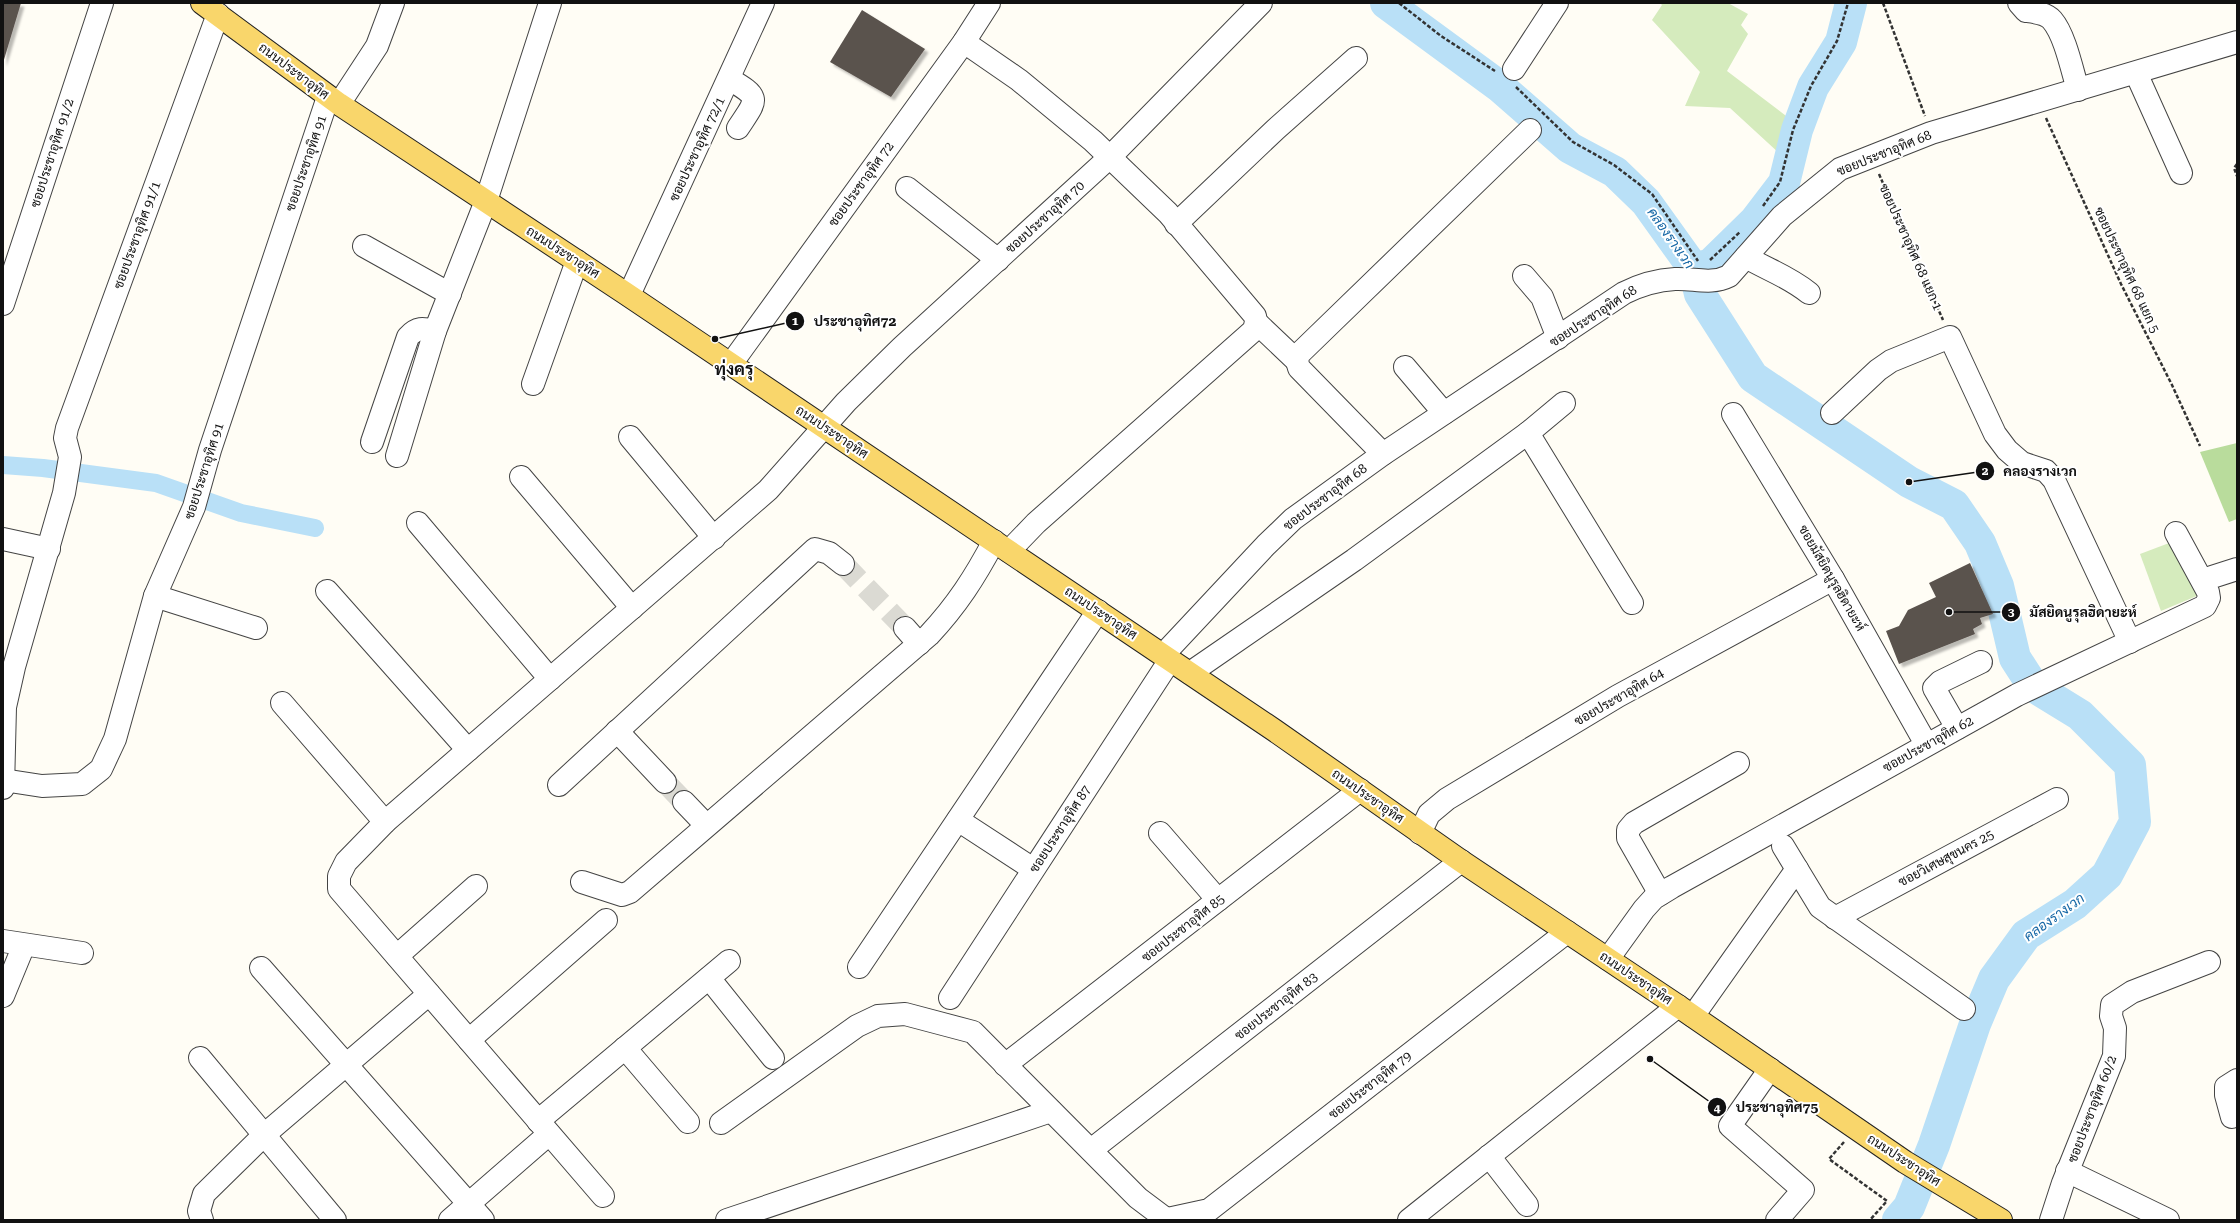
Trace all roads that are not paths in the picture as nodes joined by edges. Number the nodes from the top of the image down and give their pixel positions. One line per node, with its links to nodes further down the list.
1 (102, 3): 33 (street, ซอยประชาอุทิศ 91/2)
2 (393, 3): 17 (street, ซอยประชาอุทิศ 91)
3 (550, 3): 23 (street)
4 (763, 3): 15 (street, ซอยประชาอุทิศ 72/1)
5 (989, 3): 10 (street, ซอยประชาอุทิศ 72)
6 (1260, 3): 20 (street, ซอยประชาอุทิศ 70)
7 (1558, 3): 14 (street)
8 (2019, 3): 16 (street)
9 (207, 6): 17 (main road, ถนนประชาอุทิศ); 57 (street, ซอยประชาอุทิศ 91/1)
10 (964, 42): 20 (street); 38 (street, ซอยประชาอุทิศ 72)
11 (2237, 42): 13 (street, ซอยประชาอุทิศ 68)
12 (1356, 58): 24 (street)
13 (2136, 73): 16 (street, ซอยประชาอุทิศ 68); 21 (street)
14 (1508, 75)
15 (729, 80): 18 (street); 32 (street, ซอยประชาอุทิศ 72/1)
16 (2078, 90): 26 (street, ซอยประชาอุทิศ 68)
17 (334, 101): 23 (main road, ถนนประชาอุทิศ); 63 (street, ซอยประชาอุทิศ 91)
18 (738, 128)
19 (1530, 130): 37 (street)
20 (1110, 157): 24 (street); 27 (street, ซอยประชาอุทิศ 70)
21 (2181, 172)
22 (907, 188): 27 (street)
23 (486, 201): 28 (main road, ถนนประชาอุทิศ); 31 (street)
24 (1176, 224): 34 (street)
25 (364, 246): 31 (street)
26 (1746, 257): 30 (street); 36 (street, ซอยประชาอุทิศ 68)
27 (998, 260): 45 (street, ซอยประชาอุทิศ 70)
28 (577, 261): 32 (main road, ถนนประชาอุทิศ); 40 (street)
29 (1524, 276): 36 (street)
30 (1809, 293)
31 (450, 294): 35 (street)
32 (629, 295): 38 (main road, ถนนประชาอุทิศ)
33 (3, 304)
34 (1256, 322): 37 (street); 56 (street)
35 (435, 331): 48 (street); 50 (street)
36 (1558, 338): 42 (street, ซอยประชาอุทิศ 68)
37 (1297, 361): 49 (street)
38 (730, 364): 45 (main road, ถนนประชาอุทิศ)
39 (1405, 367): 42 (street)
40 (533, 384)
41 (1564, 403): 46 (street)
42 (1444, 413): 49 (street, ซอยประชาอุทิศ 68)
43 (1733, 414): 61 (street, ซอยมัสยิดนูรุลฮิดายะห์)
44 (1832, 414): 69 (street)
45 (824, 427): 54 (street, ซอยประชาอุทิศ 70); 56 (main road, ถนนประชาอุทิศ)
46 (1528, 433): 64 (street); 74 (street)
47 (630, 437): 54 (street)
48 (372, 442)
49 (1383, 454): 71 (street, ซอยประชาอุทิศ 68)
50 (396, 456)
51 (522, 477): 65 (street)
52 (418, 523): 75 (street)
53 (2176, 533): 69 (street, ซอยประชาอุทิศ 62)
54 (714, 538): 65 (street, ซอยประชาอุทิศ 70)
55 (3, 539): 57 (street)
56 (1002, 546): 66 (main road, ถนนประชาอุทิศ); 70 (street)
57 (49, 549): 73 (street)
58 (842, 564): 78 (street)
59 (2237, 569): 60 (street)
60 (2212, 577)
61 (1833, 579): 79 (street, ซอยมัสยิดนูรุลฮิดายะห์); 92 (street, ซอยประชาอุทิศ 64)
62 (327, 590): 80 (street)
63 (155, 596): 67 (street); 83 (street, ซอยประชาอุทิศ 91)
64 (1632, 604)
65 (632, 608): 75 (street, ซอยประชาอุทิศ 70)
66 (1098, 611): 71 (main road, ถนนประชาอุทิศ); 88 (street)
67 (256, 628)
68 (905, 628): 70 (street)
69 (2130, 642): 77 (street, ซอยประชาอุทิศ 62)
70 (920, 644): 90 (street)
71 (1167, 658): 74 (main road, ถนนประชาอุทิศ); 95 (street, ซอยประชาอุทิศ 87)
72 (1981, 662): 77 (street)
73 (9, 666): 83 (street)
74 (1190, 673): 85 (main road, ถนนประชาอุทิศ)
75 (550, 679): 80 (street, ซอยประชาอุทิศ 70)
76 (282, 703): 89 (street)
77 (1957, 728): 79 (street, ซอยประชาอุทิศ 62)
78 (617, 731): 82 (street); 84 (street)
79 (1926, 744): 99 (street, ซอยประชาอุทิศ 62)
80 (468, 750): 89 (street, ซอยประชาอุทิศ 70)
81 (1738, 763): 99 (street)
82 (666, 782)
83 (4, 783)
84 (559, 785)
85 (1360, 790): 92 (main road, ถนนประชาอุทิศ); 100 (street, ซอยประชาอุทิศ 85)
86 (2057, 799): 101 (street, ซอยวิเศษสุขนคร 25)
87 (684, 802): 90 (street)
88 (958, 820): 95 (street); 111 (street)
89 (385, 822): 107 (street, ซอยประชาอุทิศ 70)
90 (706, 825): 97 (street)
91 (1160, 833): 100 (street)
92 (1420, 833): 94 (main road, ถนนประชาอุทิศ)
93 (1783, 846): 96 (street)
94 (1461, 861): 103 (main road, ถนนประชาอุทิศ); 133 (street, ซอยประชาอุทิศ 83)
95 (1033, 869): 116 (street, ซอยประชาอุทิศ 87)
96 (1797, 869): 101 (street); 118 (street)
97 (582, 882)
98 (476, 886): 107 (street)
99 (1660, 894): 108 (street, ซอยประชาอุทิศ 62)
100 (1218, 900): 124 (street, ซอยประชาอุทิศ 85)
101 (1835, 918): 117 (street)
102 (606, 920): 119 (street)
103 (1567, 932): 108 (main road, ถนนประชาอุทิศ); 143 (street, ซอยประชาอุทิศ 79)
104 (3, 941): 105 (street)
105 (24, 945): 106 (street); 115 (street)
106 (82, 953)
107 (396, 956): 114 (street, ซอยประชาอุทิศ 70)
108 (1608, 959): 118 (main road, ถนนประชาอุทิศ)
109 (729, 961): 113 (street)
110 (2209, 962): 135 (street, ซอยประชาอุทิศ 60/2)
111 (859, 967)
112 (261, 968): 123 (street)
113 (708, 978): 120 (street); 122 (street)
114 (429, 994): 119 (street, ซอยประชาอุทิศ 70); 123 (street)
115 (3, 996)
116 (950, 998)
117 (1964, 1009)
118 (1686, 1011): 125 (main road, ถนนประชาอุทิศ); 134 (street)
119 (469, 1040): 131 (street, ซอยประชาอุทิศ 70)
120 (625, 1048): 129 (street); 131 (street)
121 (200, 1058): 132 (street)
122 (773, 1058)
123 (346, 1065): 132 (street); 138 (street)
124 (1005, 1065): 127 (street); 130 (street)
125 (1770, 1069): 145 (street); 146 (main road, ถนนประชาอุทิศ)
126 (2237, 1080): 128 (street)
127 (1052, 1111): 133 (street); 142 (street)
128 (2232, 1117)
129 (688, 1122)
130 (721, 1123)
131 (544, 1127): 136 (street, ซอยประชาอุทิศ 70); 138 (street)
132 (264, 1135): 139 (street); 140 (street)
133 (1091, 1150): 143 (street)
134 (1489, 1156): 137 (street); 144 (street)
135 (2067, 1171): 147 (street, ซอยประชาอุทิศ 60/2); 148 (street)
136 (603, 1196)
137 (1527, 1205)
138 (476, 1212): 141 (street)
139 (202, 1220)
140 (335, 1220)
141 (450, 1220)
142 (727, 1220)
143 (1165, 1220)
144 (1409, 1220)
145 (1777, 1220)
146 (2001, 1220)
147 (2050, 1220)
148 (2168, 1220)

